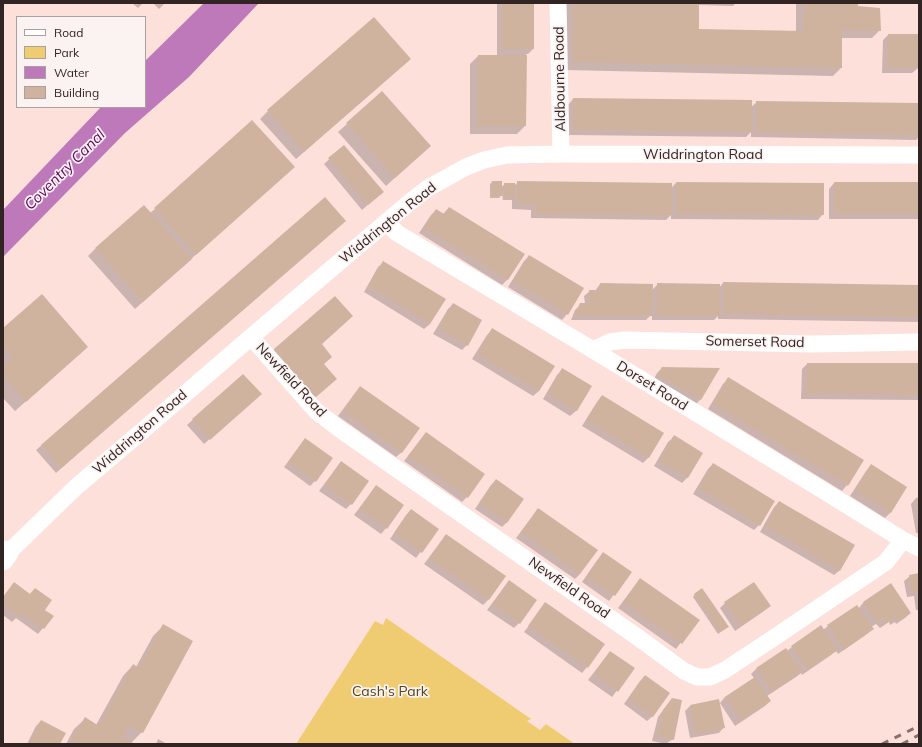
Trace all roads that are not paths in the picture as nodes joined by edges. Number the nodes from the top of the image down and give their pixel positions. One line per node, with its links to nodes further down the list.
1 (558, 3): 2 (street, Aldbourne Road)
2 (561, 154): 3 (street, Widdrington Road); 4 (street, Widdrington Road)
3 (919, 155)
4 (386, 222): 5 (street, Widdrington Road); 7 (street, Dorset Road)
5 (251, 336): 8 (street, Newfield Road); 10 (street, Widdrington Road)
6 (919, 342): 7 (street, Somerset Road)
7 (593, 350): 8 (street, Dorset Road)
8 (903, 540): 9 (street, Dorset Road)
9 (919, 548)
10 (5, 555)

